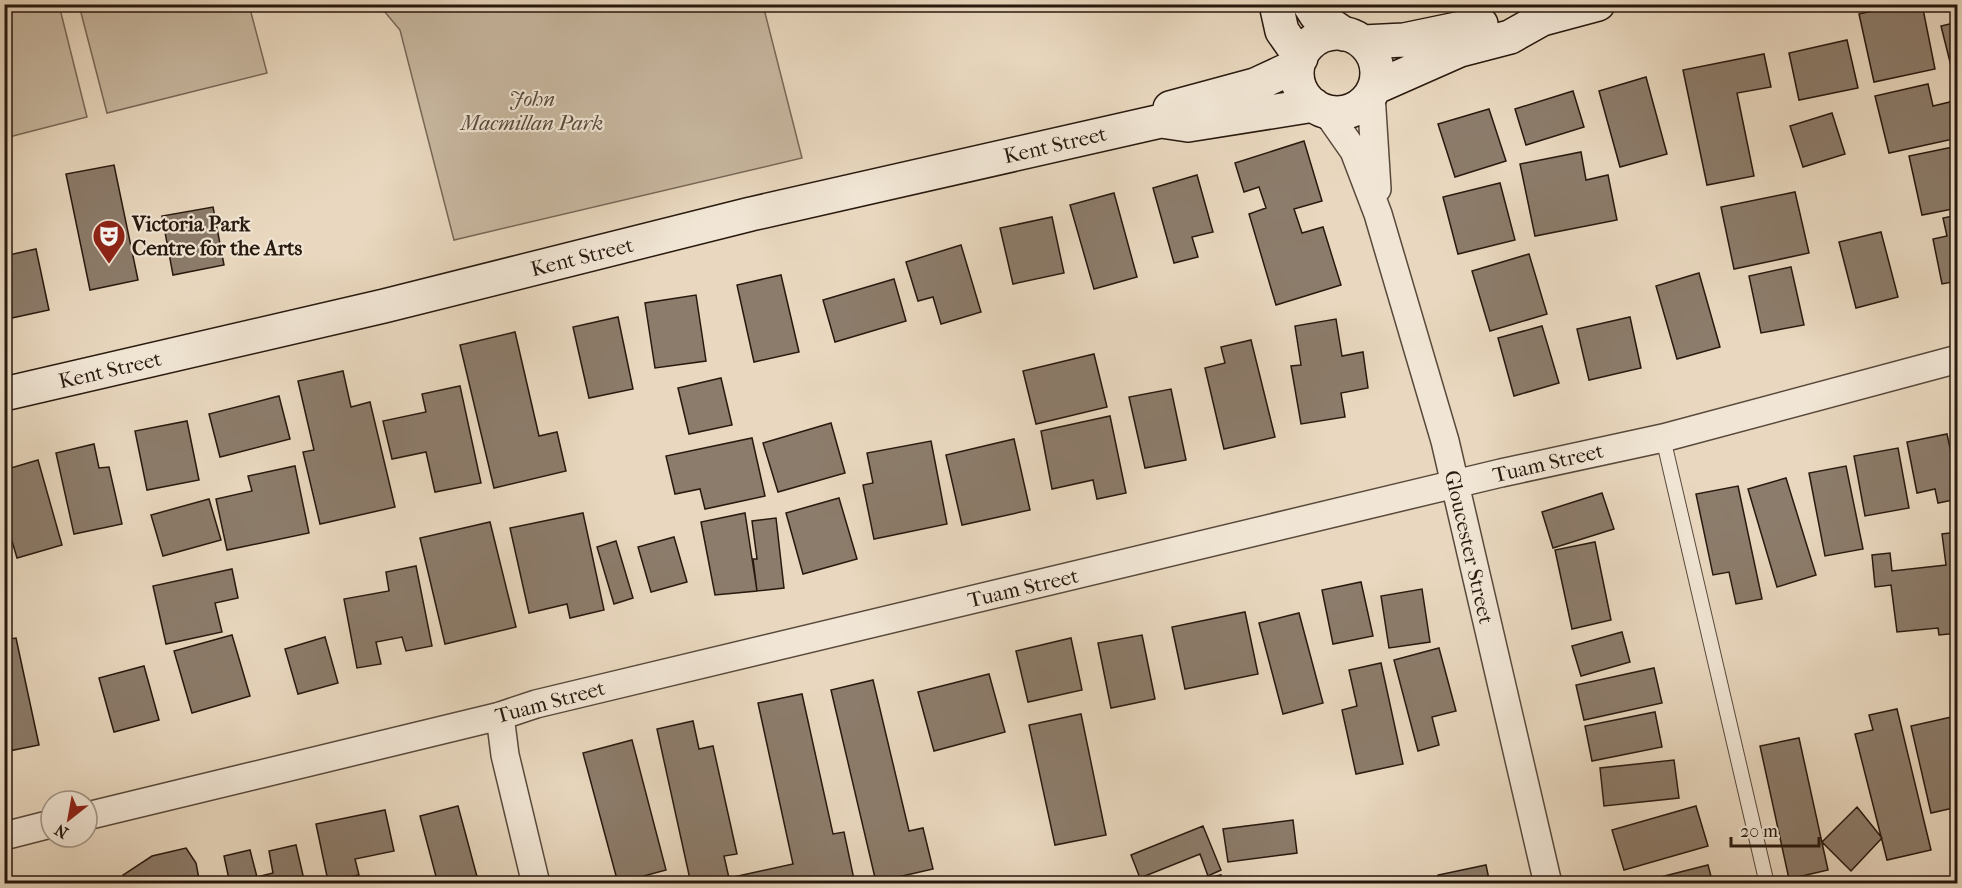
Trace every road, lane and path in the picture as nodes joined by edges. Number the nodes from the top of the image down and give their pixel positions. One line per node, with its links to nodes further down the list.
1 (1276, 4): 6 (main road)
2 (1309, 4): 5 (main road)
3 (1598, 4): 4 (main road)
4 (1542, 19): 5 (main road); 7 (main road)
5 (1353, 38): 6 (main road); 7 (main road)
6 (1300, 62): 8 (main road); 9 (main road, Kent Street)
7 (1373, 91): 8 (main road); 10 (street, Gloucester Street)
8 (1320, 108): 9 (main road, Kent Street); 10 (street, Gloucester Street)
9 (1161, 121): 12 (main road, Kent Street)
10 (1378, 214): 14 (street, Gloucester Street)
11 (1958, 359): 13 (street, Tuam Street)
12 (4, 394)
13 (1663, 438): 14 (street, Tuam Street); 21 (lane)
14 (1455, 485): 15 (street, Tuam Street); 20 (street, Gloucester Street)
15 (500, 716): 16 (street, Tuam Street); 19 (street)
16 (99, 813)
17 (39, 827): 18 (street)
18 (4, 836)
19 (536, 884)
20 (1548, 884)
21 (1767, 884)

